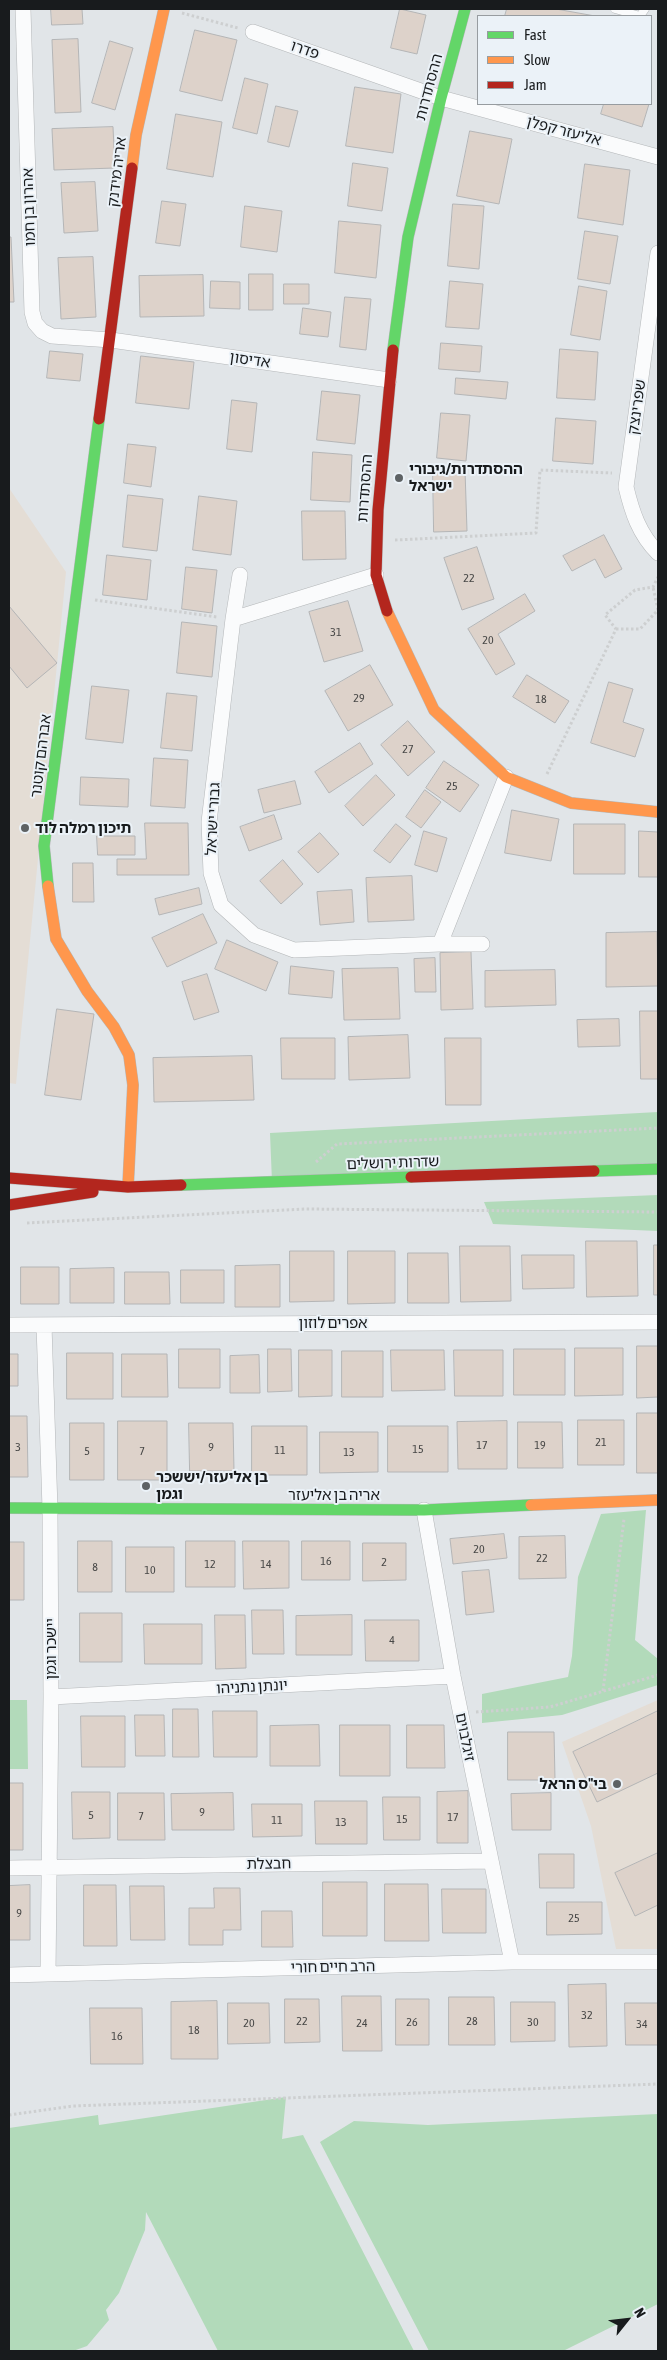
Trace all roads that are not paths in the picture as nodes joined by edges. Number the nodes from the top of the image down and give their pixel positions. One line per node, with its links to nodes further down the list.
1 (24, 9): 10 (street, אהרון בן חמו)
2 (164, 9): 10 (street, אריה מידנק)
3 (465, 9): 7 (street, ההסתדרות)
4 (615, 9): 5 (lane)
5 (636, 15)
6 (254, 32): 7 (street, פדרו)
7 (441, 98): 8 (street, אליעזר קפלן); 11 (street, ההסתדרות)
8 (658, 157)
9 (658, 253): 12 (street, שפרינצק)
10 (111, 340): 11 (street, אדיסון); 22 (street, אברהם קוטנר)
11 (389, 380): 14 (street, ההסתדרות)
12 (658, 553)
13 (240, 575): 15 (street, גבורי ישראל)
14 (376, 575): 15 (street); 16 (street, ההסתדרות)
15 (233, 619): 18 (street, גבורי ישראל)
16 (506, 777): 17 (street, ההסתדרות); 18 (street)
17 (658, 812)
18 (440, 944): 19 (street, גבורי ישראל)
19 (482, 944)
20 (658, 1170): 22 (street, שדרות ירושלים)
21 (9, 1178): 22 (street, שדרות ירושלים)
22 (128, 1186): 23 (street, שדרות ירושלים)
23 (9, 1205)
24 (658, 1322): 25 (street, אפרים לוזון)
25 (44, 1324): 26 (street, אפרים לוזון); 29 (street, יישכר וגמן)
26 (9, 1325)
27 (658, 1500): 30 (street, אריה בן אליעזר)
28 (9, 1508): 29 (street, אריה בן אליעזר)
29 (50, 1509): 30 (street, אריה בן אליעזר); 32 (street, יישכר וגמן)
30 (424, 1510): 31 (street, זיגלבוים)
31 (453, 1676): 32 (street, יונתן נתניהו); 33 (street, זיגלבוים)
32 (51, 1697): 35 (street, יישכר וגמן)
33 (490, 1861): 35 (street, חבצלת); 36 (street, זיגלבוים)
34 (9, 1868): 35 (street, חבצלת)
35 (49, 1868): 38 (street, יישכר וגמן)
36 (512, 1962): 37 (street, הרב חיים חורי); 38 (street, הרב חיים חורי)
37 (658, 1962)
38 (48, 1974): 39 (street, הרב חיים חורי)
39 (9, 1975)

